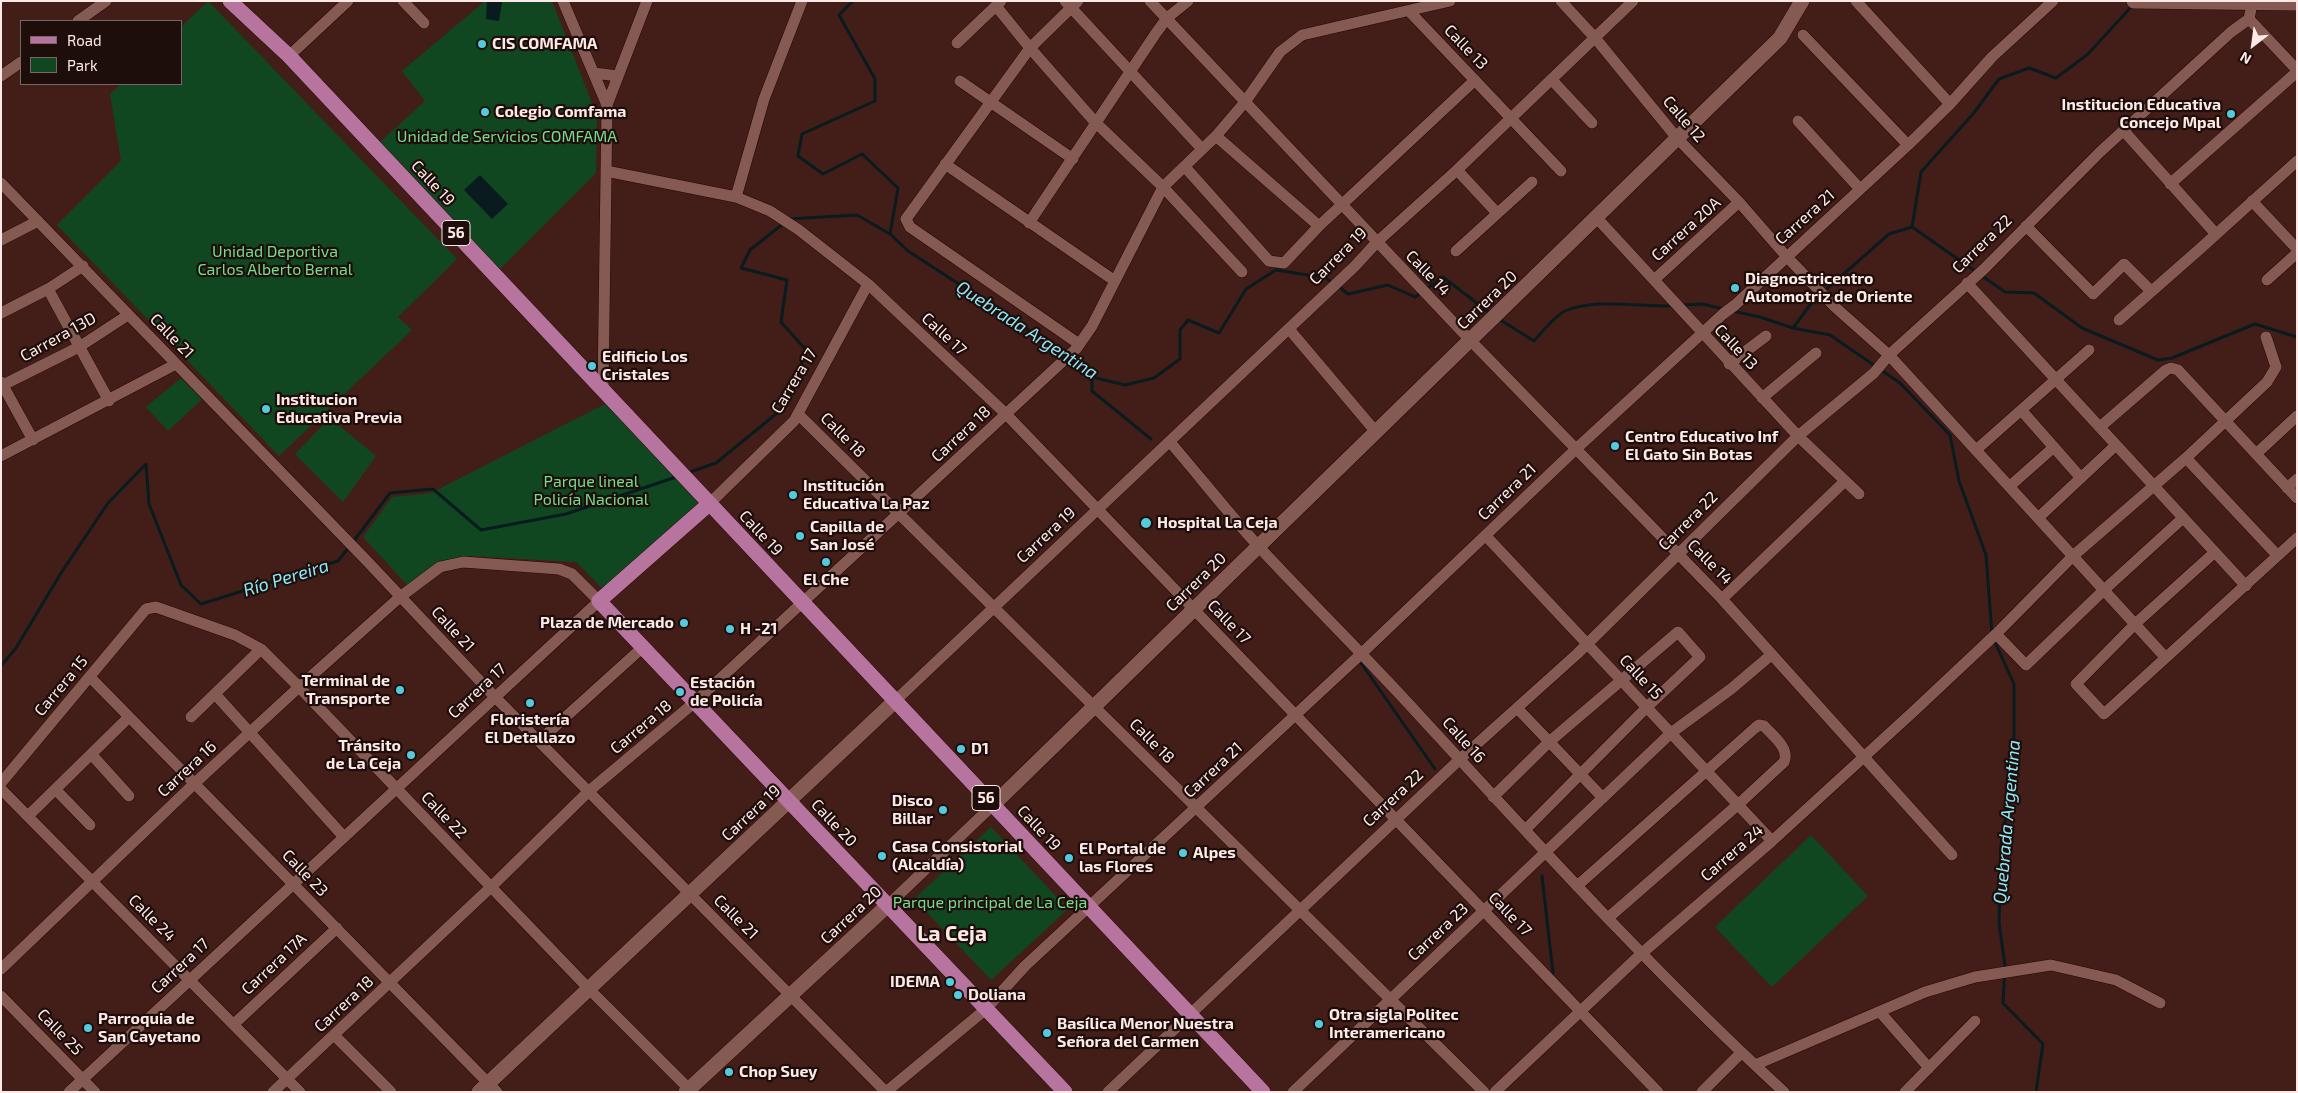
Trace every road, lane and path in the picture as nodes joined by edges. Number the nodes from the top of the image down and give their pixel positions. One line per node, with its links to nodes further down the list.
1 (106, 1): 23 (street)
2 (230, 1): 29 (main road, Calle 19 / 56)
3 (348, 1): 29 (street)
4 (403, 1): 24 (street)
5 (563, 1): 33 (street)
6 (647, 1): 35 (street)
7 (802, 1): 64 (street)
8 (1150, 1): 22 (street, Calle 14)
9 (1188, 1): 22 (street)
10 (1450, 1): 20 (street, Carrera 18)
11 (1561, 1): 26 (street, Calle 12)
12 (1633, 1): 26 (street, Carrera 19)
13 (1802, 1): 49 (main road, Carrera 20)
14 (1856, 1): 41 (street)
15 (2053, 1): 41 (street, Carrera 21)
16 (2137, 2): 21 (main road)
17 (1072, 3): 28 (street); 31 (street)
18 (2297, 3): 21 (main road)
19 (999, 4): 27 (street); 28 (street)
20 (1409, 11): 36 (street, Calle 13); 40 (street, Carrera 18)
21 (2251, 11): 32 (street); 47 (street, Carrera 22)
22 (1167, 18): 31 (street); 40 (street, Calle 14)
23 (79, 20)
24 (424, 23)
25 (1803, 35): 50 (street)
26 (1596, 38): 37 (street, Carrera 19); 49 (street, Calle 12)
27 (957, 43)
28 (1030, 48): 39 (street); 45 (street)
29 (289, 56): 107 (main road, Calle 19 / 56)
30 (20, 63): 34 (street)
31 (1130, 70): 45 (street); 51 (street)
32 (2297, 71): 61 (street)
33 (594, 74): 35 (street); 42 (street)
34 (1, 76)
35 (618, 76): 42 (street)
36 (1475, 80): 43 (street, Calle 13); 67 (street)
37 (1552, 80): 43 (street, Carrera 19); 46 (street)
38 (960, 81): 39 (street)
39 (989, 102): 52 (street); 54 (street)
40 (1245, 102): 48 (street, Carrera 18); 67 (street, Calle 14)
41 (1950, 104): 50 (street, Carrera 21)
42 (607, 105): 57 (street)
43 (1511, 119): 56 (street, Carrera 19); 58 (street, Calle 13)
44 (1798, 121): 63 (street)
45 (1095, 122): 52 (street); 62 (street)
46 (1592, 122)
47 (2123, 130): 61 (street); 73 (street, Carrera 22)
48 (1216, 136): 51 (street, Carrera 18); 72 (street)
49 (1677, 138): 66 (street, Calle 12); 69 (main road, Carrera 20)
50 (1908, 145): 63 (street, Carrera 21)
51 (1202, 149): 55 (street, Carrera 18)
52 (1073, 159): 71 (street)
53 (2297, 161): 65 (street)
54 (945, 164): 71 (street); 98 (street)
55 (1184, 167): 62 (street, Carrera 18); 72 (street)
56 (1457, 170): 68 (street); 76 (street, Carrera 19)
57 (606, 171): 64 (street, Calle 17); 107 (street)
58 (1561, 171)
59 (1, 182): 70 (street, Calle 21)
60 (1532, 182): 68 (street)
61 (2170, 184): 74 (street)
62 (1163, 187): 82 (street); 85 (street, Carrera 18)
63 (1860, 188): 80 (street, Carrera 21)
64 (736, 197): 87 (street, Calle 17)
65 (2252, 201): 74 (street); 77 (street)
66 (1739, 202): 80 (street, Calle 12); 83 (street, Carrera 20A)
67 (1343, 206): 72 (street); 76 (street, Calle 14)
68 (1497, 213): 78 (street)
69 (1595, 216): 83 (street, Calle 13); 97 (main road, Carrera 20)
70 (38, 221): 75 (street); 81 (street, Calle 21)
71 (1029, 223): 85 (street)
72 (1319, 226)
73 (2026, 226): 86 (street, Carrera 22); 89 (street)
74 (2216, 233): 89 (street)
75 (1, 240)
76 (1376, 242): 93 (street, Carrera 19); 97 (street, Calle 14)
77 (2297, 249)
78 (1456, 251)
79 (2297, 253): 84 (street)
80 (1786, 256): 94 (street, Carrera 21); 102 (street, Calle 12)
81 (83, 266): 88 (street); 91 (street, Calle 21)
82 (1242, 272)
83 (1654, 280): 94 (street, Calle 13)
84 (2267, 280)
85 (1115, 281): 98 (street, Carrera 18)
86 (1971, 281): 102 (street, Carrera 22); 105 (street)
87 (868, 284): 111 (street, Carrera 17); 112 (street, Calle 17)
88 (48, 289): 90 (street); 99 (street)
89 (2152, 291): 92 (street)
90 (1, 312)
91 (128, 315): 99 (street, Carrera 13D); 103 (street, Calle 21)
92 (2119, 320)
93 (1289, 329): 116 (street); 119 (street, Carrera 19)
94 (1702, 334): 104 (street, Calle 13); 122 (street, Carrera 21)
95 (1766, 336): 104 (street)
96 (2266, 337): 114 (street, Carrera 24)
97 (1470, 340): 116 (main road, Carrera 20); 122 (street, Calle 14)
98 (1078, 346): 112 (street, Carrera 18)
99 (79, 347): 106 (street, Carrera 13D); 109 (street)
100 (2089, 350): 105 (street)
101 (1816, 353): 108 (street)
102 (1889, 355): 117 (street, Carrera 22); 123 (street, Calle 12)
103 (176, 364): 109 (street); 150 (street, Calle 21)
104 (1730, 364): 108 (street, Calle 13)
105 (2056, 380): 110 (street); 115 (street)
106 (2, 384): 118 (street)
107 (603, 390): 135 (main road, Calle 19 / 56)
108 (1762, 398): 117 (street, Calle 13)
109 (108, 401): 118 (street)
110 (2022, 411): 121 (street); 123 (street)
111 (798, 414): 135 (street, Carrera 17); 137 (street, Calle 18)
112 (1006, 414): 136 (street, Calle 17); 137 (street, Carrera 18)
113 (2297, 416): 124 (street)
114 (2226, 421): 115 (street); 124 (street); 126 (street, Carrera 24)
115 (2100, 427): 120 (street)
116 (1376, 432): 142 (main road, Carrera 20)
117 (1798, 436): 129 (street, Calle 13); 144 (street, Carrera 22)
118 (33, 440): 125 (street)
119 (1170, 442): 136 (street, Carrera 19); 142 (street, Calle 16)
120 (2116, 445): 127 (street); 131 (street)
121 (2054, 447): 127 (street); 130 (street)
122 (1577, 448): 140 (street, Carrera 21); 144 (street, Calle 14)
123 (1976, 450): 130 (street, Calle 12)
124 (2256, 454): 132 (street)
125 (1, 456)
126 (2186, 458): 131 (street, Carrera 24); 145 (street)
127 (2081, 478): 138 (street)
128 (2297, 479): 132 (street)
129 (1845, 481): 133 (street, Calle 13); 149 (street)
130 (2010, 486): 138 (street, Calle 12)
131 (2154, 486): 139 (street); 146 (street, Carrera 24)
132 (2287, 488): 134 (street)
133 (1859, 494)
134 (2297, 498)
135 (709, 504): 151 (main road, Carrera 17); 152 (main road, Calle 19 / 56)
136 (1098, 510): 153 (street, Carrera 19); 155 (street, Calle 17)
137 (899, 514): 152 (street, Carrera 18); 153 (street, Calle 18)
138 (2038, 518): 146 (street, Calle 12)
139 (2183, 518): 143 (street); 148 (street)
140 (1486, 536): 158 (street, Calle 15); 161 (street, Carrera 21)
141 (2297, 538): 145 (street)
142 (1259, 546): 155 (main road, Carrera 20); 161 (street, Calle 16)
143 (2215, 552): 147 (street); 156 (street)
144 (1680, 554): 149 (street, Calle 14); 158 (street, Carrera 22)
145 (2277, 555): 147 (street)
146 (2073, 556): 148 (street, Calle 12); 157 (street, Carrera 24)
147 (2246, 586): 163 (street)
148 (2104, 590): 156 (street, Calle 12); 157 (street)
149 (1725, 596): 162 (street, Calle 14)
150 (400, 597): 151 (street, Carrera 16); 166 (street, Carrera 16); 168 (street, Calle 21)
151 (599, 601): 159 (main road, Calle 20); 168 (street, Carrera 17)
152 (802, 602): 169 (main road, Calle 19 / 56); 170 (street, Carrera 18)
153 (994, 608): 169 (street, Carrera 19); 171 (street, Calle 18)
154 (146, 609): 160 (street, Calle 22); 164 (street, Carrera 15)
155 (1194, 609): 171 (main road, Carrera 20); 174 (street, Calle 17)
156 (2135, 624): 163 (street, Calle 12); 163 (street)
157 (1993, 636): 182 (street, Carrera 24)
158 (1587, 644): 165 (street, Calle 15); 173 (street, Carrera 22)
159 (643, 647): 170 (main road, Calle 20); 179 (street)
160 (261, 650): 166 (street, Calle 22); 167 (street)
161 (1360, 654): 174 (street, Carrera 21); 183 (street, Calle 16)
162 (1771, 655): 178 (street, Carrera 23); 182 (street, Calle 14)
163 (2165, 658)
164 (90, 677): 175 (street, Calle 23); 186 (street, Carrera 15)
165 (1621, 680): 172 (street, Calle 15); 172 (street); 180 (street)
166 (299, 687): 177 (street, Carrera 16); 189 (street, Calle 22)
167 (215, 694): 176 (street); 177 (street)
168 (495, 697): 179 (street, Calle 21); 189 (street, Carrera 17)
169 (896, 701): 195 (main road, Carrera 19); 197 (main road, Calle 19 / 56)
170 (695, 702): 191 (street, Carrera 18); 195 (main road, Calle 20)
171 (1094, 706): 197 (main road, Carrera 20); 198 (street, Calle 18)
172 (1647, 707): 178 (street, Calle 15); 185 (street)
173 (1517, 708): 180 (street); 183 (street, Carrera 22)
174 (1296, 715): 198 (street, Carrera 21); 200 (street, Calle 17)
175 (129, 717): 181 (street); 187 (street, Calle 23)
176 (191, 717)
177 (250, 732): 187 (street, Carrera 16); 203 (street)
178 (1671, 733): 184 (street, Calle 15); 194 (street, Carrera 23)
179 (539, 741): 191 (street, Calle 21)
180 (1549, 742): 185 (street); 193 (street)
181 (92, 755): 190 (street); 192 (street)
182 (1864, 757): 204 (street, Carrera 24); 206 (street, Calle 14)
183 (1459, 760): 193 (street, Calle 16); 200 (street, Carrera 22)
184 (1705, 770): 196 (street, Calle 15); 196 (street); 209 (street)
185 (1580, 774): 194 (street); 202 (street)
186 (1, 783)
187 (195, 783): 207 (street, Carrera 16); 208 (street, Calle 23)
188 (1, 789): 199 (street, Calle 24)
189 (396, 789): 203 (street, Carrera 17); 210 (street, Calle 22)
190 (56, 790): 199 (street); 201 (street)
191 (589, 791): 210 (street, Carrera 18); 211 (street, Calle 21)
192 (129, 796)
193 (1493, 797): 202 (street, Calle 16)
194 (1603, 798): 205 (street, Carrera 23)
195 (789, 801): 211 (main road, Carrera 19); 212 (main road, Calle 20)
196 (1737, 804): 204 (street, Calle 15); 216 (street)
197 (993, 805): 212 (street, Carrera 20); 213 (main road, Calle 19 / 56)
198 (1197, 808): 213 (street, Carrera 21); 214 (street, Calle 18)
199 (28, 816): 207 (street, Calle 24)
200 (1396, 820): 214 (street, Carrera 22); 215 (street, Calle 17)
201 (90, 825)
202 (1525, 830): 205 (street, Calle 16)
203 (344, 837): 208 (street, Carrera 17)
204 (1772, 841): 218 (street, Carrera 24)
205 (1545, 854): 209 (street, Calle 16); 215 (street, Carrera 23)
206 (1952, 855)
207 (93, 882): 219 (street, Carrera 16); 220 (street, Calle 24)
208 (294, 884): 217 (street, Calle 23); 220 (street, Carrera 17)
209 (1577, 886): 216 (street, Calle 16)
210 (491, 887): 221 (street, Carrera 18); 222 (street, Calle 22)
211 (690, 894): 222 (main road, Carrera 19); 223 (street, Calle 21)
212 (888, 905): 223 (main road, Carrera 20); 227 (main road, Calle 20)
213 (1090, 908): 227 (street, Carrera 21); 230 (main road, Calle 19 / 56)
214 (1300, 911): 225 (street, Calle 18); 230 (street, Carrera 22)
215 (1484, 911): 225 (street, Carrera 23); 228 (street, Calle 17)
216 (1608, 918): 218 (street, Calle 16)
217 (337, 928): 221 (street, Calle 23); 232 (street, Carrera 17A)
218 (1641, 954): 228 (street, Carrera 24); 234 (street, Calle 16)
219 (1, 969)
220 (190, 980): 232 (street, Calle 24); 237 (street, Carrera 17)
221 (390, 982): 233 (street, Carrera 18); 239 (street, Calle 23)
222 (589, 989): 239 (main road, Carrera 19); 240 (street, Calle 22)
223 (791, 995): 240 (main road, Carrera 20); 246 (street, Calle 21)
224 (1, 996): 237 (street, Calle 25)
225 (1390, 1000): 250 (street, Carrera 23); 251 (street, Calle 18)
226 (2160, 1003): 229 (street)
227 (986, 1009): 246 (street, Carrera 21); 247 (main road, Calle 20)
228 (1580, 1011): 252 (street, Carrera 24); 253 (street, Calle 17)
229 (1880, 1012): 235 (street); 236 (street)
230 (1190, 1014): 248 (street, Carrera 22); 249 (main road, Calle 19 / 56)
231 (1975, 1021): 236 (street)
232 (234, 1024): 238 (street, Calle 24)
233 (334, 1035): 238 (street, Carrera 18); 245 (street)
234 (1740, 1054): 235 (street, Calle 16); 254 (street)
235 (1755, 1065): 255 (street, Calle 16)
236 (1929, 1068): 256 (street)
237 (83, 1079): 241 (street, Carrera 17); 242 (street, Calle 25)
238 (287, 1079): 243 (street, Carrera 18); 244 (street, Calle 24)
239 (488, 1089)
240 (689, 1091)
241 (69, 1092)
242 (96, 1092)
243 (273, 1092)
244 (300, 1092)
245 (391, 1092)
246 (886, 1092)
247 (1065, 1092)
248 (1108, 1092)
249 (1263, 1092)
250 (1293, 1092)
251 (1484, 1092)
252 (1495, 1092)
253 (1658, 1092)
254 (1702, 1092)
255 (1784, 1092)
256 (1906, 1092)

